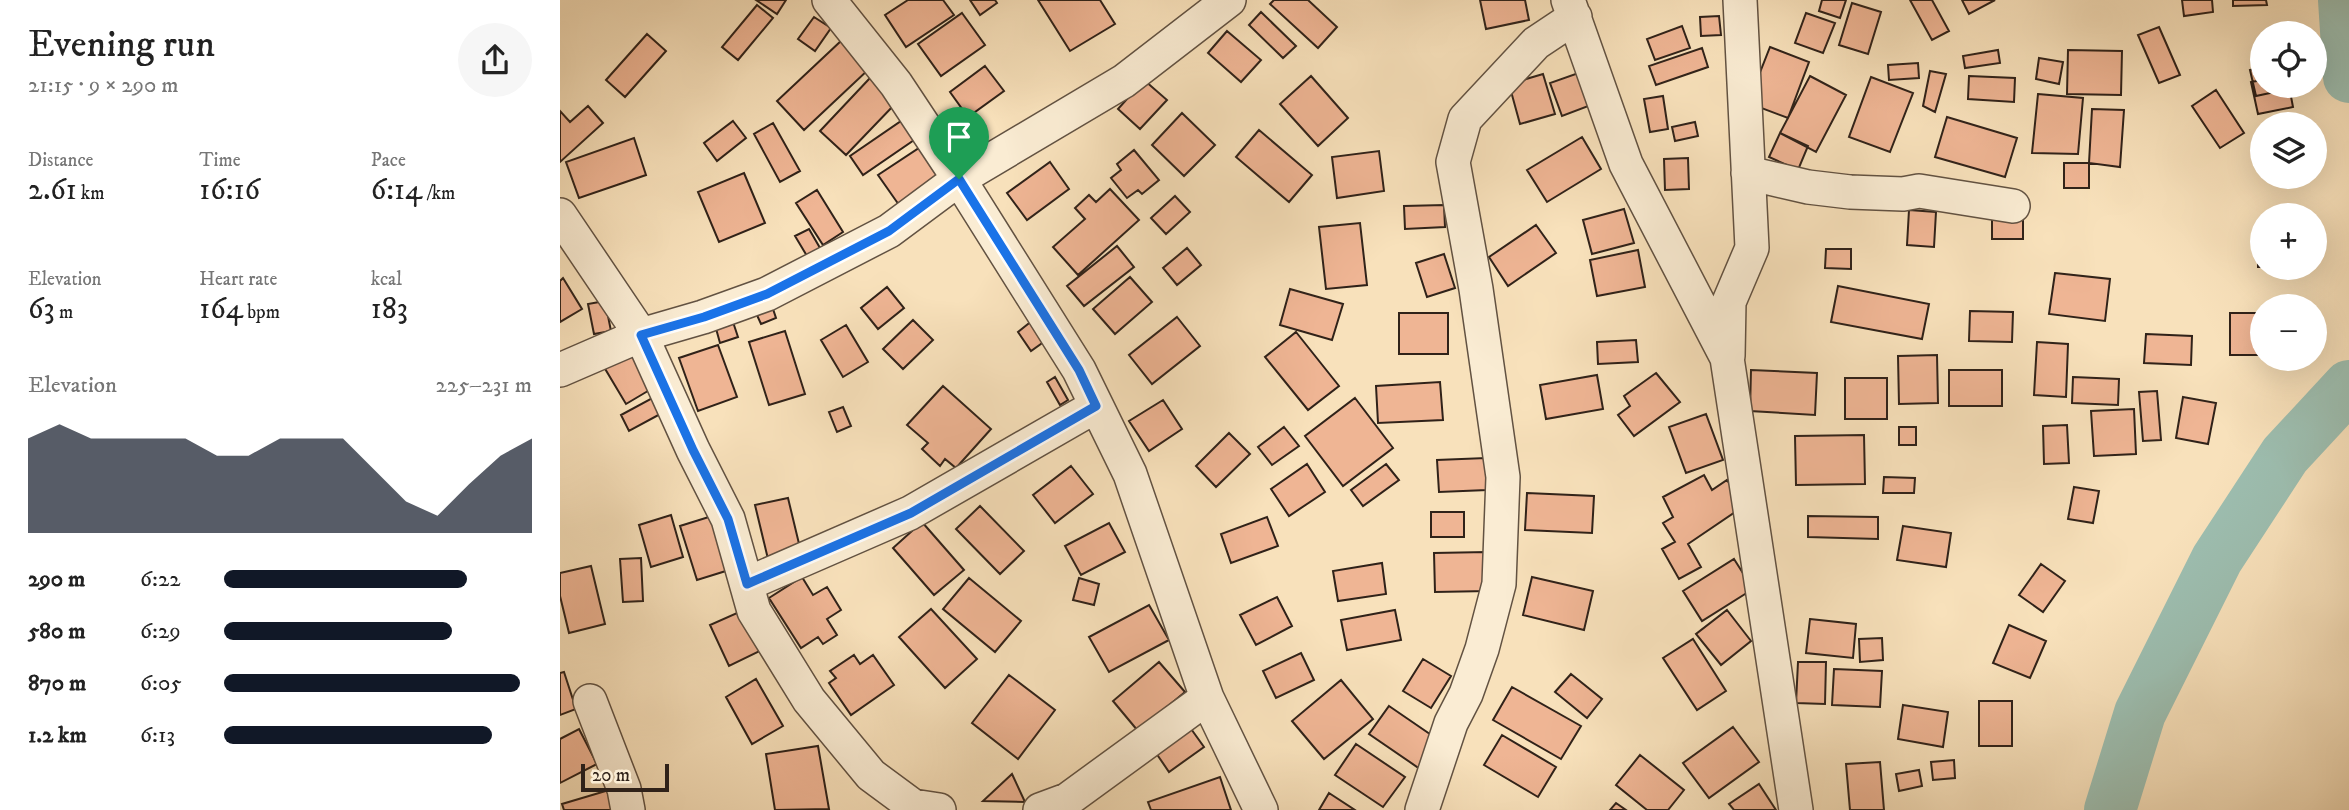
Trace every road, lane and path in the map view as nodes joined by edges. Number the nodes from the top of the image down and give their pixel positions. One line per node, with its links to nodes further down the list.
1 (829, 0): 6 (street)
2 (1229, 0): 6 (street)
3 (1740, 0): 5 (street)
4 (1572, 8): 10 (street); 20 (street)
5 (1748, 173): 7 (street); 10 (street)
6 (959, 179): 9 (street); 12 (street)
7 (2013, 206)
8 (560, 215): 9 (street)
9 (641, 335): 11 (street); 13 (street)
10 (1727, 358): 21 (street)
11 (560, 370)
12 (1096, 406): 13 (street); 14 (street)
13 (747, 584): 16 (street)
14 (1207, 698): 18 (street); 19 (street)
15 (590, 701): 17 (street)
16 (922, 809)
17 (628, 810)
18 (1040, 810)
19 (1261, 810)
20 (1423, 810)
21 (1796, 810)

